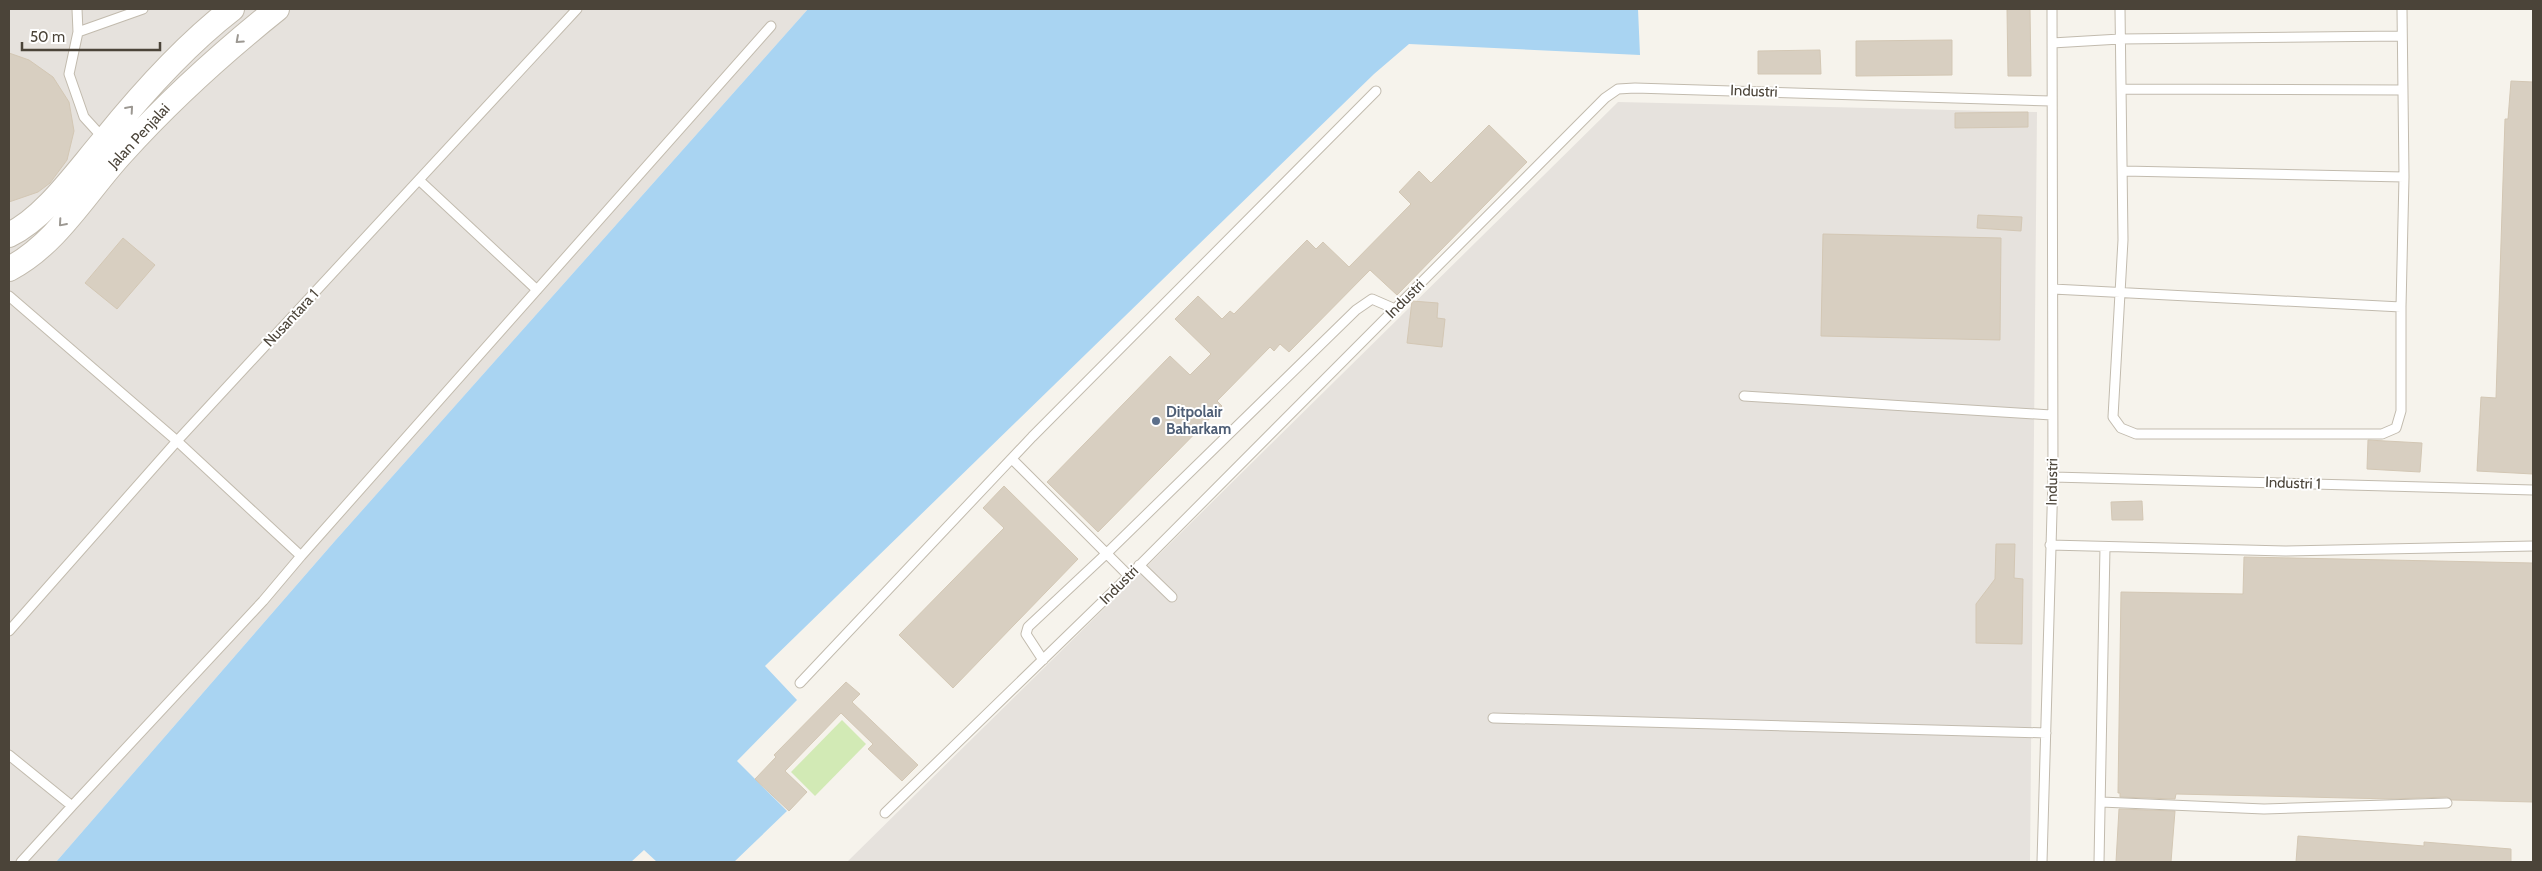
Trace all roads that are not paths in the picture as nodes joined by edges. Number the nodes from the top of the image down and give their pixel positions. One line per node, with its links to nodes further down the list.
1 (77, 9): 10 (lane)
2 (143, 9): 10 (lane)
3 (232, 9): 18 (street, Jalan Penjalai, one-way to 3)
4 (277, 9): 18 (street, Jalan Penjalai, one-way to 18)
5 (577, 9): 21 (lane, Nusantara 1)
6 (2052, 9): 13 (lane, Industri)
7 (2120, 9): 12 (lane)
8 (2402, 9): 11 (lane)
9 (770, 26): 25 (lane)
10 (78, 32): 18 (lane)
11 (2401, 36): 12 (lane); 15 (lane)
12 (2120, 39): 13 (lane); 14 (lane)
13 (2052, 43): 17 (lane, Industri)
14 (2123, 89): 15 (lane); 19 (lane)
15 (2402, 90): 20 (lane)
16 (1376, 91): 33 (lane)
17 (2051, 101): 24 (lane, Industri); 29 (lane, Industri)
18 (112, 147): 22 (street, Jalan Penjalai); 23 (street, Jalan Penjalai, one-way to 23)
19 (2124, 171): 20 (lane); 26 (lane)
20 (2404, 177): 28 (lane)
21 (419, 180): 25 (lane); 32 (lane, Nusantara 1)
22 (9, 235)
23 (9, 269)
24 (2053, 289): 26 (lane); 31 (lane, Industri)
25 (537, 290): 40 (lane)
26 (2121, 294): 28 (lane); 28 (lane)
27 (9, 296): 32 (lane)
28 (2401, 307)
29 (1395, 309): 39 (lane); 41 (lane, Industri)
30 (1744, 396): 31 (lane)
31 (2052, 415): 34 (lane, Industri)
32 (177, 442): 40 (lane); 44 (lane, Nusantara 1)
33 (1012, 459): 39 (lane); 46 (lane)
34 (2053, 477): 35 (lane, Industri 1); 36 (lane, Industri)
35 (2533, 490)
36 (2050, 545): 38 (lane); 48 (lane, Industri)
37 (2533, 546): 38 (lane)
38 (2106, 547): 50 (lane)
39 (1107, 553): 42 (lane); 45 (lane)
40 (301, 556): 52 (lane)
41 (1139, 565): 42 (lane, Industri); 43 (lane)
42 (1129, 576): 45 (lane, Industri)
43 (1172, 597)
44 (9, 631)
45 (1043, 660): 53 (lane, Industri)
46 (800, 684)
47 (1493, 718): 48 (lane)
48 (2046, 733): 55 (lane, Industri)
49 (9, 755): 52 (lane)
50 (2102, 802): 51 (lane); 56 (lane)
51 (2447, 803)
52 (72, 806): 54 (lane)
53 (885, 813)
54 (21, 862)
55 (2042, 862)
56 (2099, 862)

